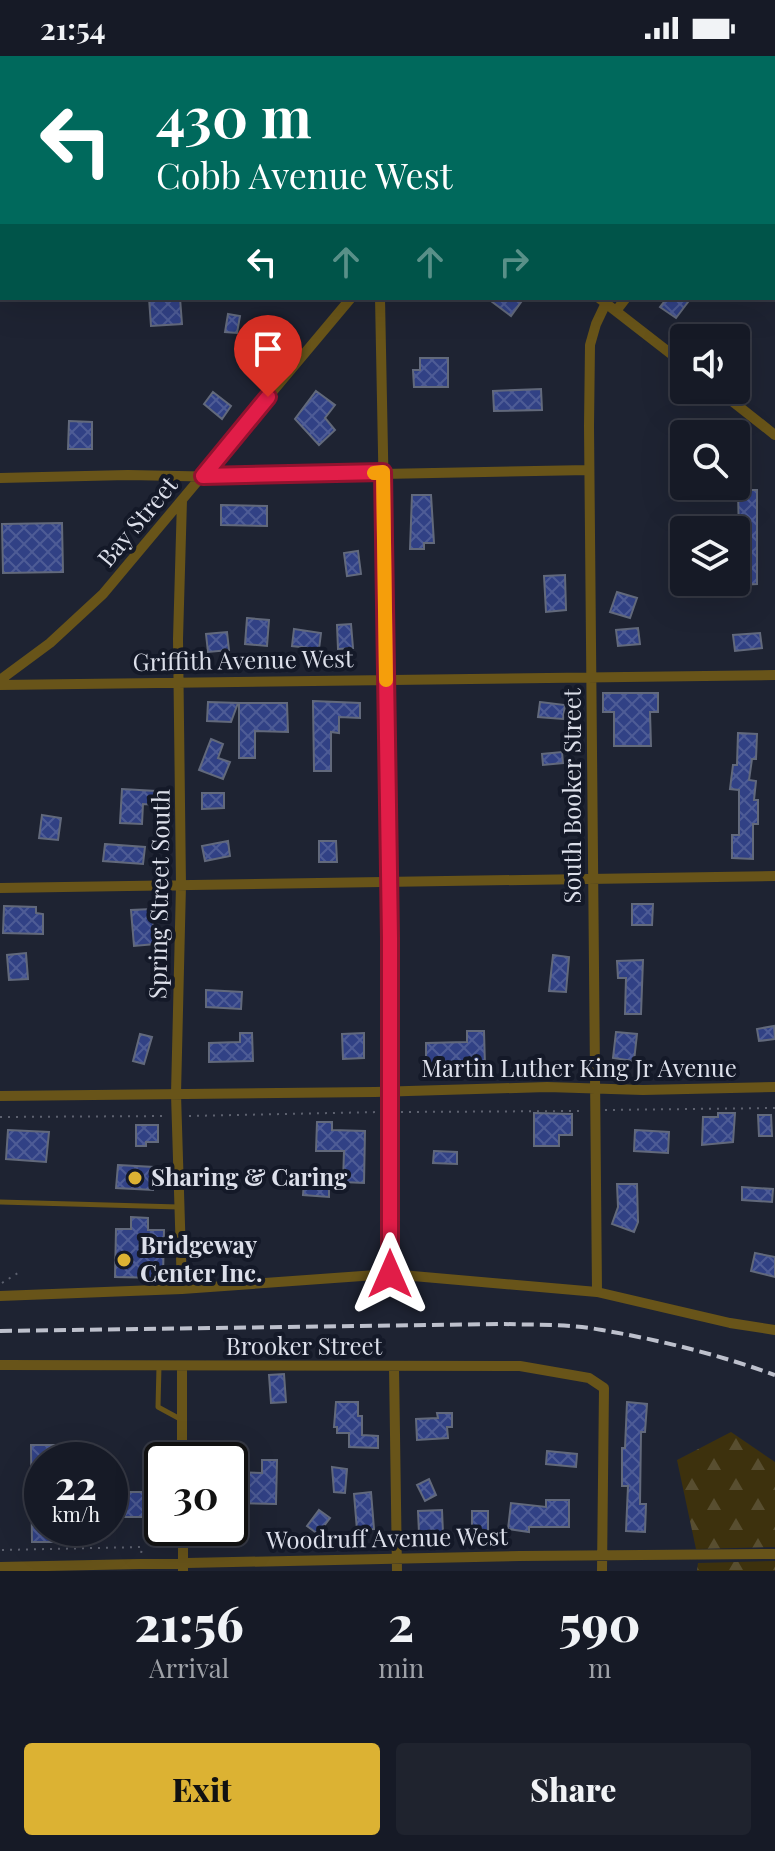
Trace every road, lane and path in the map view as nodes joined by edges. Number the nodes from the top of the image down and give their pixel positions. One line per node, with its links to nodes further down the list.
1 (349, 300): 11 (street, Bay Street)
2 (380, 300): 10 (street)
3 (624, 300): 5 (street)
4 (603, 301): 5 (street); 9 (street, South Booker Street)
5 (616, 311): 6 (street)
6 (670, 353)
7 (736, 404): 8 (street)
8 (775, 435)
9 (589, 470): 10 (street); 15 (street, South Booker Street)
10 (383, 472): 11 (street); 16 (street)
11 (203, 476): 12 (street); 13 (street, Bay Street)
12 (0, 478)
13 (182, 500): 17 (street, Bay Street); 18 (street, Spring Street South)
14 (775, 675): 15 (street, Griffith Avenue West)
15 (592, 677): 16 (street, Griffith Avenue West); 20 (street, South Booker Street)
16 (386, 679): 18 (street, Griffith Avenue West); 21 (street)
17 (0, 682): 18 (street, Griffith Avenue West)
18 (179, 682): 22 (street, Spring Street South)
19 (775, 876): 20 (street)
20 (593, 880): 21 (street); 25 (street, South Booker Street)
21 (390, 883): 22 (street); 26 (street)
22 (181, 885): 23 (street); 27 (street, Spring Street South)
23 (0, 888)
24 (775, 1087): 25 (street, Martin Luther King Jr Avenue)
25 (596, 1089): 26 (street, Martin Luther King Jr Avenue); 35 (street, South Booker Street)
26 (391, 1091): 27 (street, Martin Luther King Jr Avenue); 32 (street)
27 (176, 1094): 28 (street, Martin Luther King Jr Avenue); 30 (street, Spring Street South)
28 (0, 1096)
29 (0, 1202): 30 (lane)
30 (179, 1207): 34 (street, Spring Street South)
31 (18, 1273): 33 (path)
32 (390, 1274): 34 (street); 35 (street)
33 (0, 1284)
34 (182, 1289): 36 (street)
35 (597, 1292): 37 (street)
36 (0, 1296)
37 (775, 1330)
38 (0, 1365): 39 (street, Brooker Street)
39 (159, 1366): 41 (street, Brooker Street); 42 (lane)
40 (394, 1366): 41 (street, Brooker Street); 47 (street, Brooker Street); 50 (street)
41 (182, 1367): 42 (street)
42 (182, 1420): 43 (street)
43 (182, 1442)
44 (183, 1546): 52 (street)
45 (1, 1550): 48 (path); 49 (path)
46 (775, 1554): 47 (street, Woodruff Avenue West)
47 (602, 1557): 50 (street, Woodruff Avenue West); 53 (street)
48 (0, 1559)
49 (140, 1564): 51 (street, Woodruff Avenue West); 52 (street, Woodruff Avenue West)
50 (397, 1565): 52 (street, Woodruff Avenue West)
51 (0, 1567)
52 (183, 1567)
53 (602, 1571)

